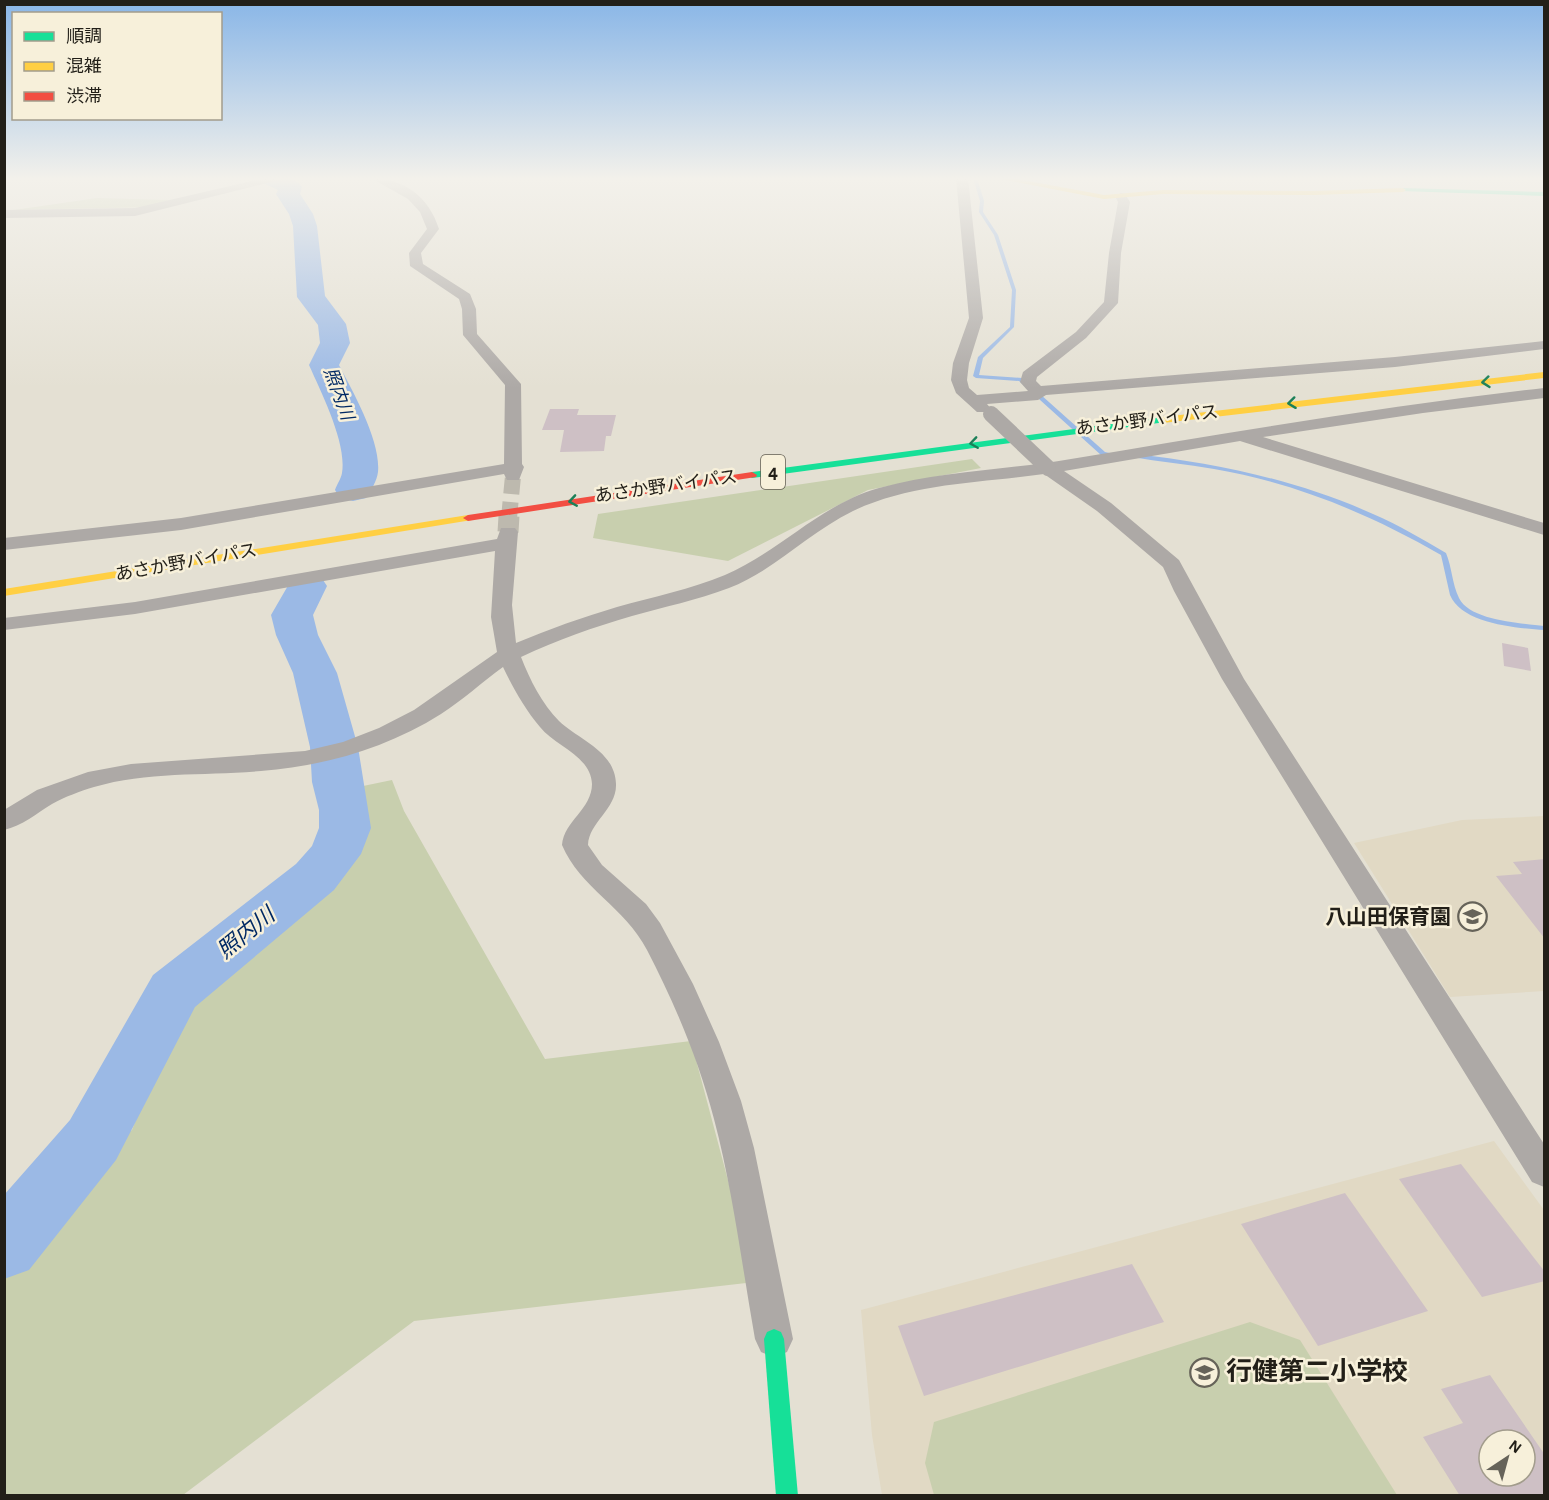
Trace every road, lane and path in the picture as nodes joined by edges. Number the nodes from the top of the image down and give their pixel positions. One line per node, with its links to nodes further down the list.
1 (419, 248): 16 (street)
2 (969, 248): 9 (street)
3 (1116, 248): 7 (street)
4 (1545, 345): 7 (street)
5 (1545, 363): 10 (main road, あさか野バイパス)
6 (1545, 375): 17 (main road, あさか野バイパス / 4, one-way to 17)
7 (1037, 391): 9 (street)
8 (1545, 393): 13 (street)
9 (973, 400): 14 (street, bridge)
10 (1098, 414)
11 (1027, 423): 12 (main road)
12 (980, 429)
13 (1240, 436): 14 (street); 15 (street)
14 (1047, 468): 19 (street); 21 (street)
15 (1545, 529)
16 (4, 544)
17 (4, 593)
18 (4, 624): 19 (street)
19 (509, 654): 20 (street); 22 (street)
20 (4, 822)
21 (1545, 1172)
22 (774, 1339): 23 (main road)
23 (787, 1496)

